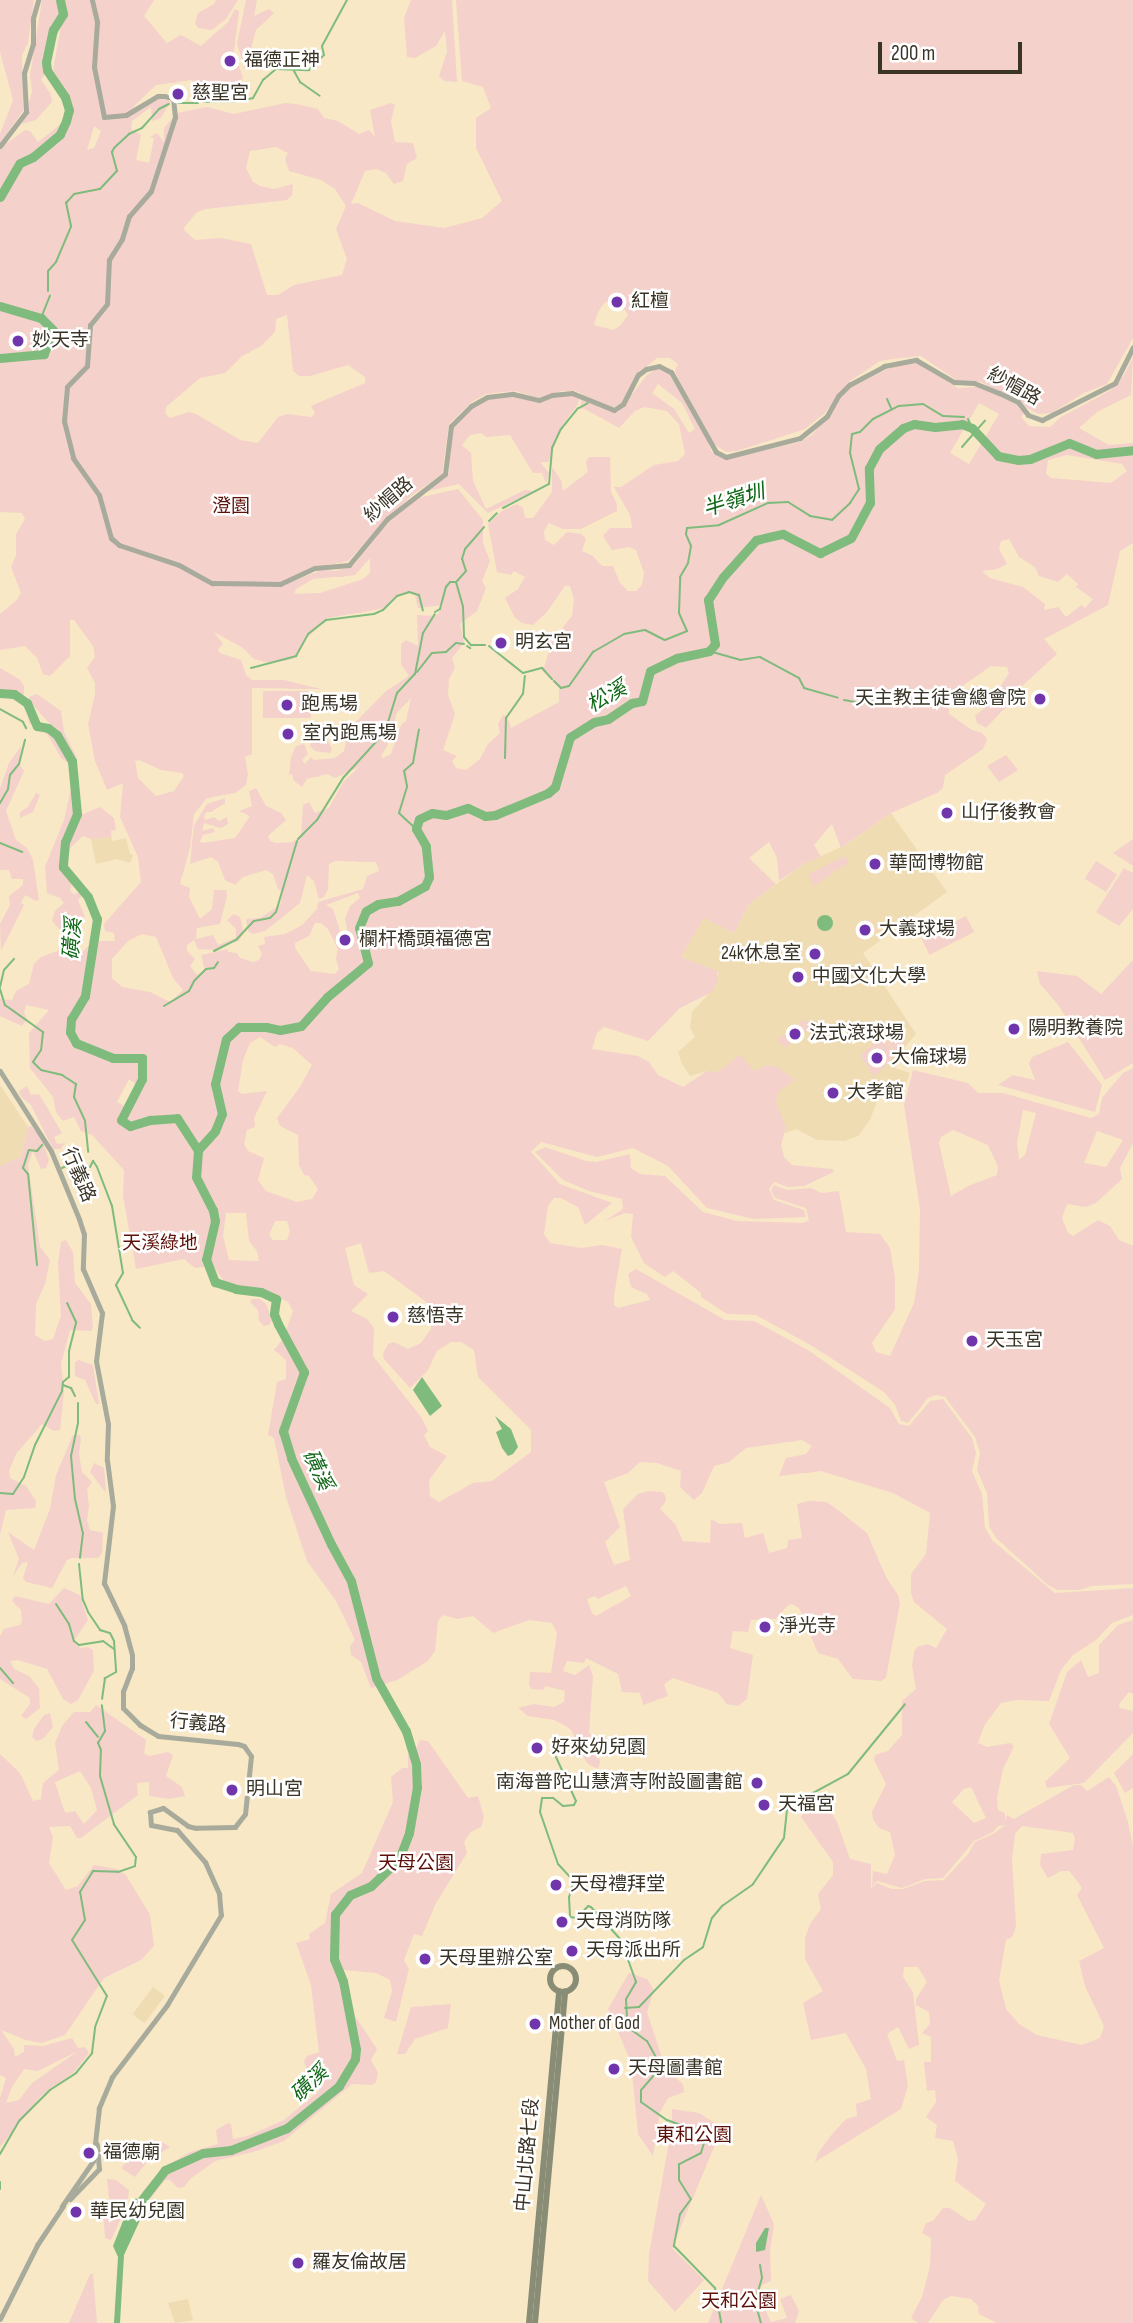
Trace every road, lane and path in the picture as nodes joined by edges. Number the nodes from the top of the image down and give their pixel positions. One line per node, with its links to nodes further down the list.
1 (38, 0): 3 (street)
2 (92, 0): 4 (street, 紗帽路)
3 (0, 146)
4 (1133, 346)
5 (0, 1071): 6 (street, 行義路)
6 (96, 2141): 7 (street); 7 (street)
7 (62, 2206): 8 (street)
8 (0, 2319)
9 (529, 2323): 10 (main road, 中山北路七段)
10 (535, 2323)

